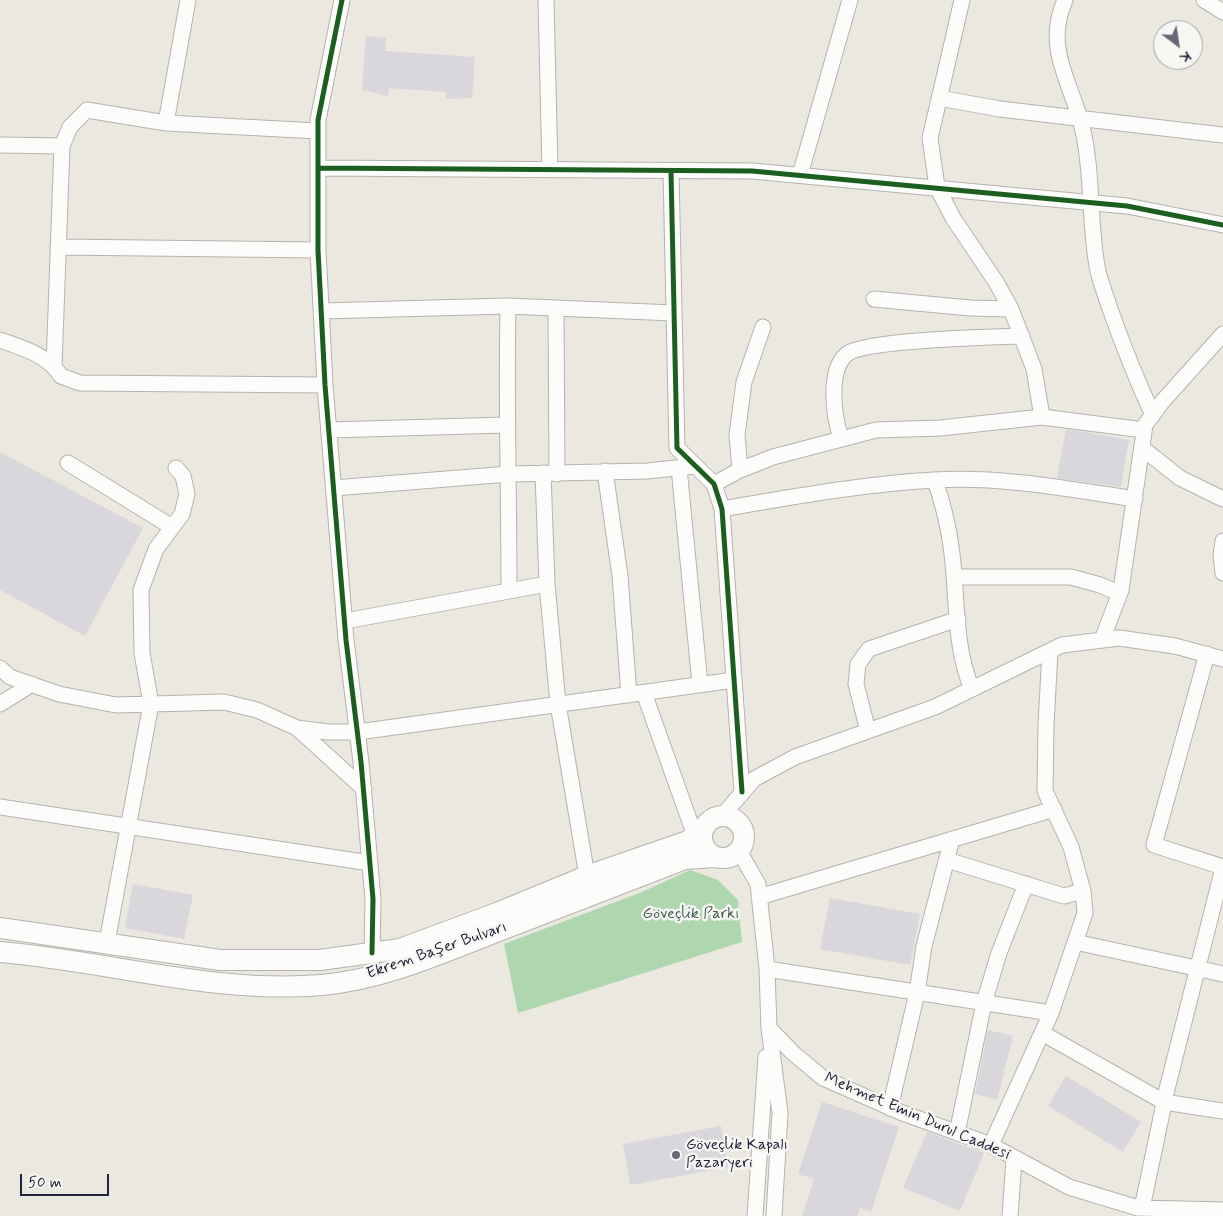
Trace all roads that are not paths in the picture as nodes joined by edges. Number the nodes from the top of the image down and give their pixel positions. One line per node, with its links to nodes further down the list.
1 (188, 0): 11 (street)
2 (342, 0): 12 (street)
3 (546, 0): 17 (street)
4 (850, 0): 19 (street)
5 (962, 0): 9 (street)
6 (1065, 0): 10 (street)
7 (1204, 0): 8 (street)
8 (1221, 7)
9 (939, 98): 10 (street); 20 (street)
10 (1079, 117): 13 (street); 21 (street)
11 (166, 123): 12 (street); 15 (street)
12 (318, 131): 16 (street)
13 (1223, 135)
14 (0, 145): 15 (street)
15 (62, 146): 23 (street)
16 (318, 168): 17 (street); 24 (street)
17 (550, 170): 18 (street)
18 (670, 170): 19 (street); 30 (street)
19 (800, 175): 20 (street)
20 (937, 187): 21 (street); 28 (street)
21 (1090, 202): 22 (street); 37 (street)
22 (1223, 225)
23 (58, 247): 24 (street); 35 (street)
24 (318, 250): 29 (street)
25 (874, 299): 28 (street)
26 (508, 306): 27 (street); 29 (street); 39 (street)
27 (556, 308): 30 (street); 50 (street)
28 (1011, 309): 33 (street)
29 (321, 310): 36 (street)
30 (674, 313): 45 (street)
31 (763, 327): 48 (street)
32 (1223, 334): 37 (street)
33 (1022, 336): 38 (street); 42 (street)
34 (0, 340): 35 (street)
35 (54, 366): 36 (street)
36 (325, 385): 40 (street)
37 (1153, 414): 41 (street)
38 (1042, 417): 41 (street); 42 (street)
39 (506, 425): 40 (street); 51 (street)
40 (329, 430): 54 (street)
41 (1144, 430): 43 (street)
42 (841, 438): 48 (street)
43 (1142, 448): 56 (street); 57 (street)
44 (68, 463): 60 (street)
45 (695, 466): 47 (street); 53 (street)
46 (176, 468): 60 (street)
47 (679, 468): 49 (street); 76 (street)
48 (740, 470): 53 (street)
49 (606, 471): 50 (street); 78 (street)
50 (550, 473): 51 (street); 64 (street)
51 (509, 474): 54 (street); 65 (street)
52 (934, 480): 57 (street); 59 (street); 63 (street)
53 (714, 484): 59 (street)
54 (334, 488): 68 (street)
55 (1223, 488): 56 (street)
56 (1222, 498): 58 (street)
57 (1135, 499): 66 (street)
58 (1223, 503)
59 (722, 509): 74 (street)
60 (172, 527): 80 (street)
61 (1223, 541): 62 (street)
62 (1223, 573)
63 (954, 577): 66 (street); 67 (street)
64 (547, 584): 65 (street); 81 (street)
65 (509, 590): 68 (street)
66 (1119, 593): 69 (street)
67 (958, 620): 77 (street); 83 (street)
68 (345, 621): 84 (street)
69 (1102, 640): 70 (street); 71 (street)
70 (1050, 651): 77 (street); 88 (street)
71 (1207, 654): 72 (street); 97 (street)
72 (1223, 659)
73 (0, 668): 75 (street)
74 (734, 680): 76 (street); 86 (street)
75 (32, 684): 79 (street); 80 (street)
76 (700, 684): 78 (street)
77 (972, 689): 83 (street)
78 (637, 694): 81 (street); 91 (street)
79 (0, 704)
80 (151, 704): 82 (street); 90 (street)
81 (558, 704): 84 (street); 98 (street)
82 (297, 728): 84 (street); 85 (street)
83 (868, 731): 86 (street)
84 (358, 732): 85 (street)
85 (364, 789): 96 (street)
86 (742, 792): 89 (street)
87 (0, 807): 90 (street)
88 (1054, 809): 92 (street); 100 (street)
89 (723, 815): 91 (main road); 93 (main road)
90 (128, 826): 96 (street); 103 (street)
91 (699, 832): 94 (main road); 98 (main road, Ekrem Başer Bulvarı)
92 (952, 839): 95 (street); 101 (street)
93 (739, 851): 94 (main road); 101 (street)
94 (715, 857): 105 (main road, Ekrem Başer Bulvarı)
95 (947, 860): 99 (street); 110 (street)
96 (370, 863): 106 (street)
97 (1223, 868): 108 (street)
98 (587, 876): 106 (main road, Ekrem Başer Bulvarı)
99 (1026, 884): 100 (street); 111 (street)
100 (1083, 891): 104 (street)
101 (759, 897): 107 (street)
102 (0, 928): 103 (main road, Ekrem Başer Bulvarı)
103 (106, 942): 106 (main road, Ekrem Başer Bulvarı)
104 (1075, 942): 108 (street); 112 (street)
105 (0, 952)
106 (372, 953)
107 (767, 969): 110 (street); 113 (street)
108 (1197, 970): 109 (street); 115 (street)
109 (1223, 974)
110 (917, 993): 111 (street); 116 (street)
111 (984, 1003): 112 (street); 118 (street)
112 (1051, 1013): 114 (street)
113 (769, 1028): 116 (street, Mehmet Emin Durul Caddesi); 123 (street); 124 (street)
114 (1042, 1033): 115 (street); 119 (street)
115 (1164, 1102): 117 (street); 121 (street)
116 (890, 1108): 118 (street, Mehmet Emin Durul Caddesi)
117 (1223, 1111)
118 (957, 1133): 119 (street, Mehmet Emin Durul Caddesi)
119 (991, 1145): 120 (street, Mehmet Emin Durul Caddesi)
120 (1014, 1159): 121 (street, Mehmet Emin Durul Caddesi); 125 (street)
121 (1142, 1208): 122 (street, Mehmet Emin Durul Caddesi)
122 (1223, 1210)
123 (756, 1216)
124 (774, 1216)
125 (1010, 1216)

